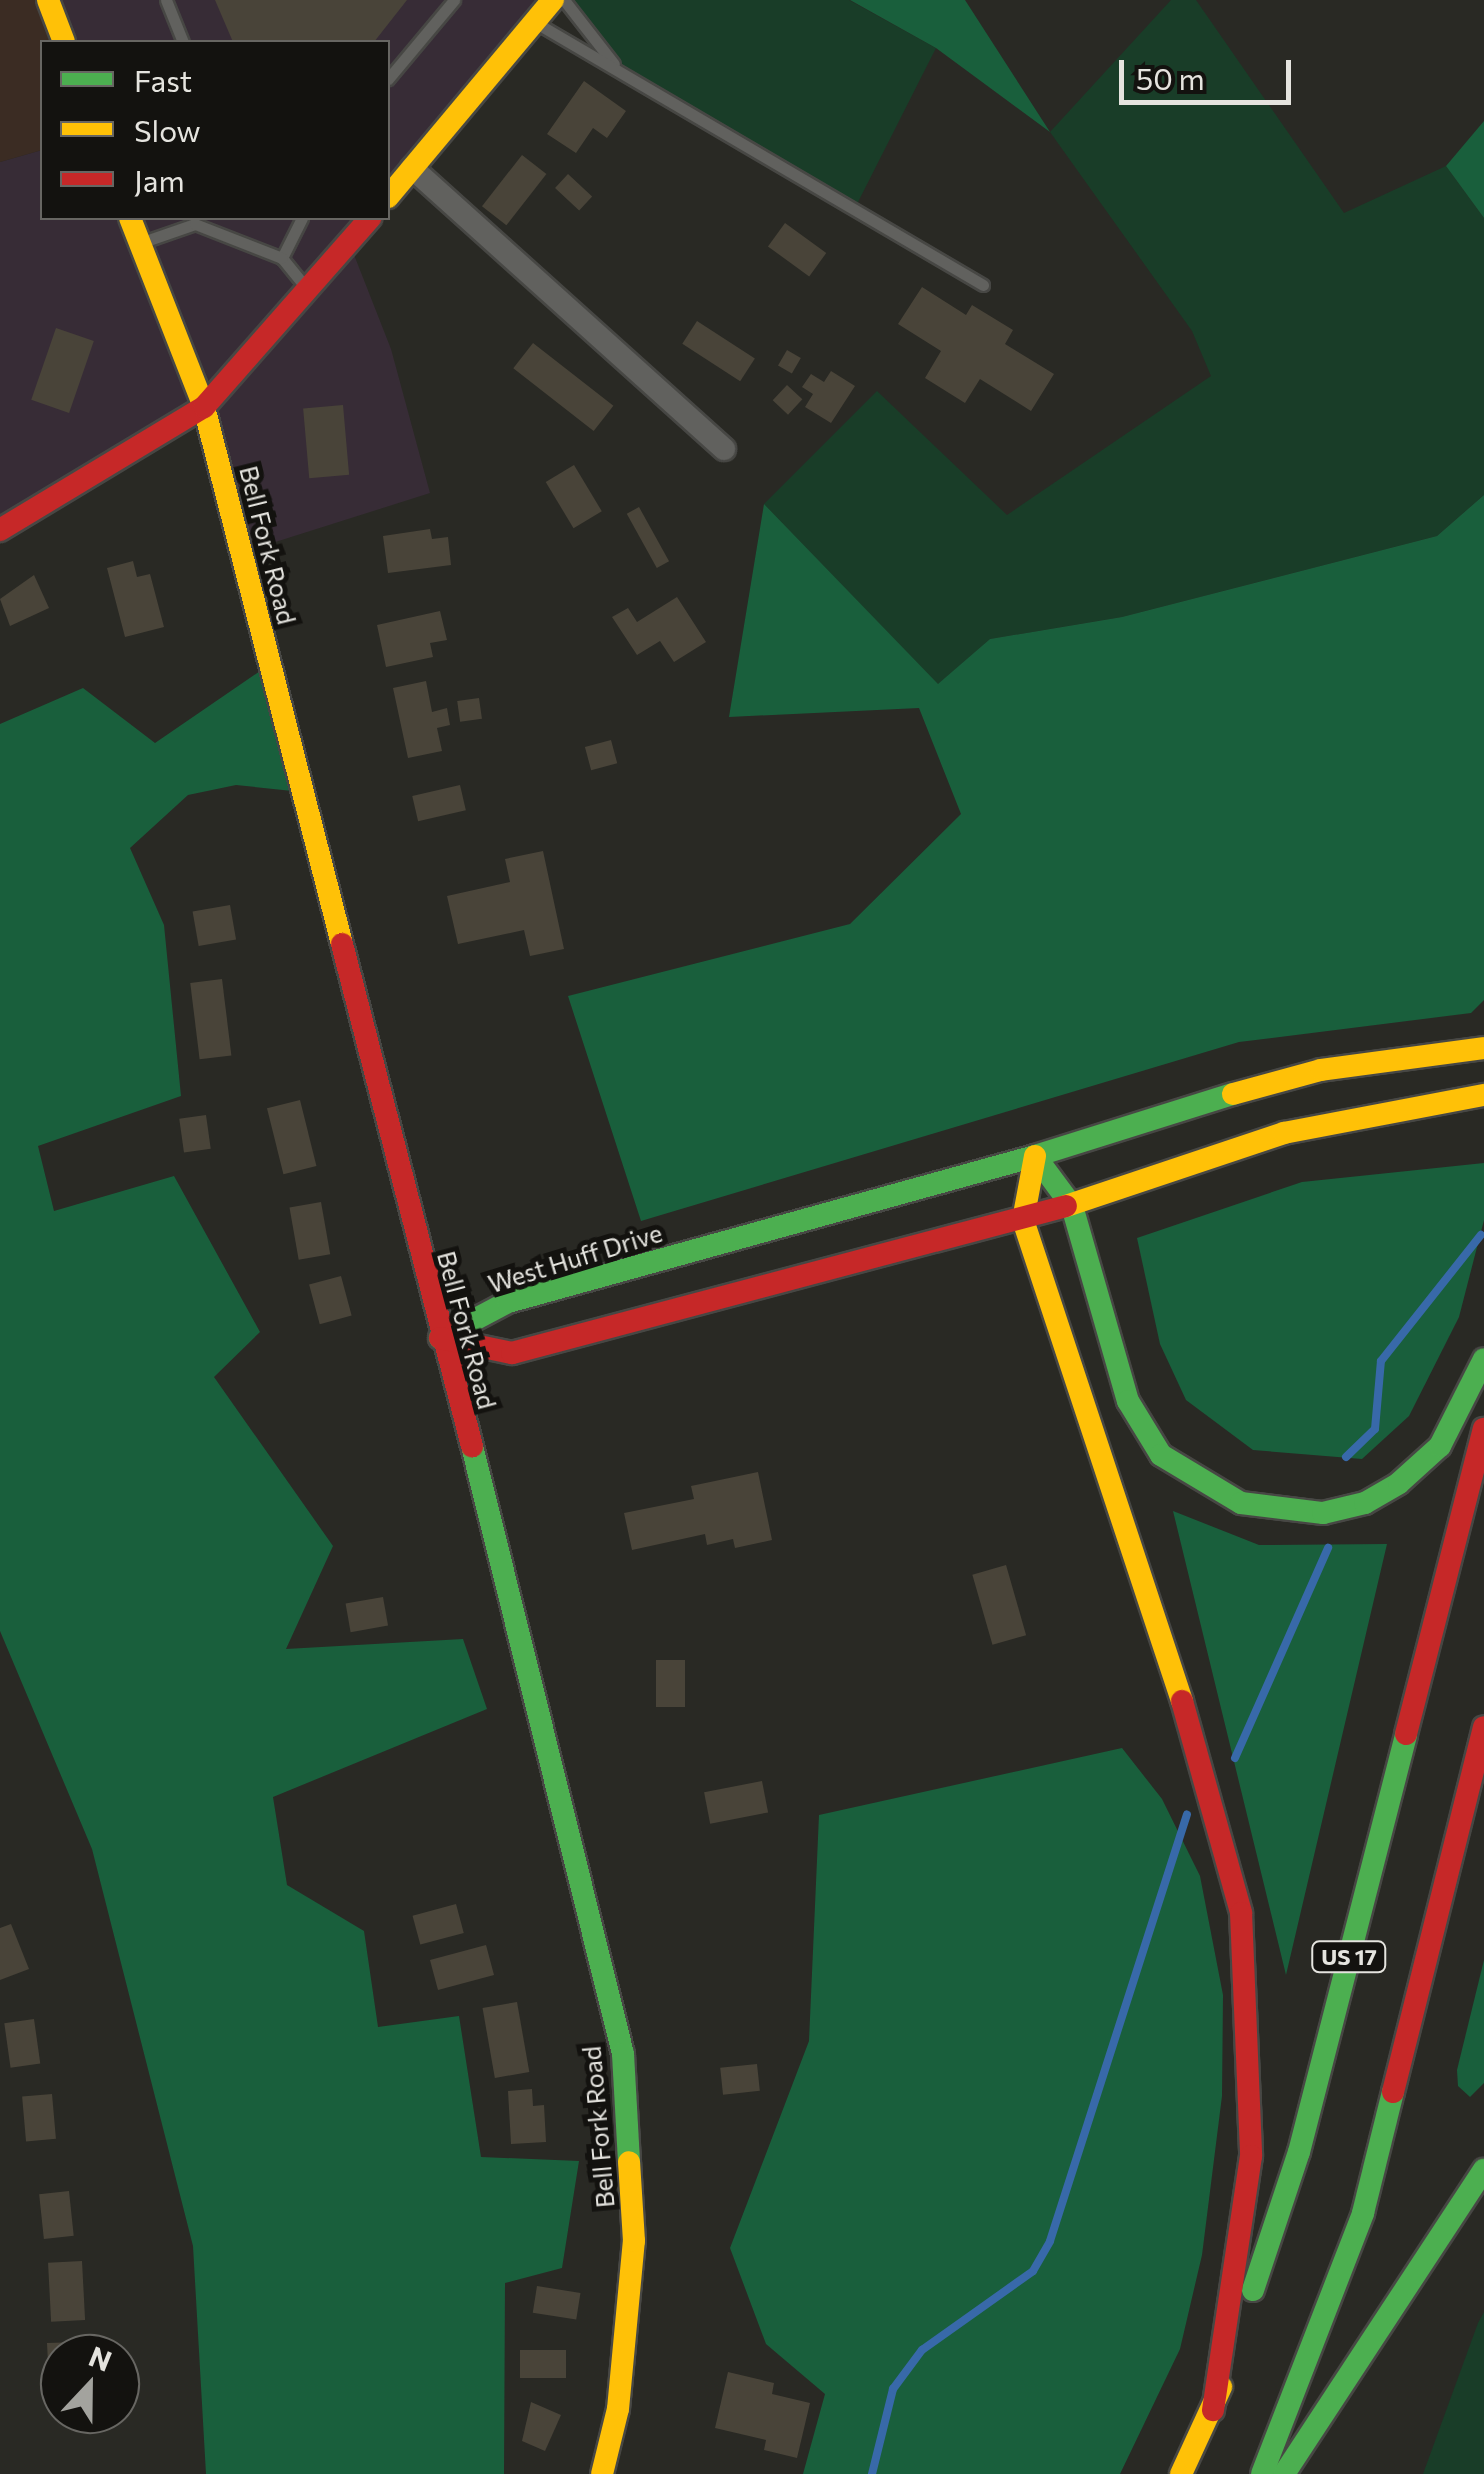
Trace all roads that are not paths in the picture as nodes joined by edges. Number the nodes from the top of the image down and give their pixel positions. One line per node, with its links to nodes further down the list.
1 (48, 0): 7 (main road)
2 (166, 0): 8 (lane)
3 (454, 0): 10 (lane)
4 (553, 0): 6 (main road)
5 (564, 0): 9 (lane)
6 (534, 22): 9 (lane); 11 (main road)
7 (63, 40)
8 (182, 40)
9 (616, 67): 19 (lane)
10 (390, 77)
11 (412, 168): 12 (main road); 22 (street)
12 (390, 195)
13 (131, 220): 17 (main road, Bell Fork Road)
14 (301, 220): 18 (lane)
15 (368, 220): 20 (main road)
16 (196, 221): 17 (lane); 18 (lane)
17 (140, 243): 21 (main road, Bell Fork Road)
18 (282, 258): 20 (lane)
19 (982, 285)
20 (307, 289): 21 (main road)
21 (204, 408): 23 (main road); 29 (main road, Bell Fork Road)
22 (724, 449)
23 (0, 530)
24 (1484, 1048): 26 (main road, West Huff Drive)
25 (1484, 1095): 27 (main road)
26 (1035, 1156): 27 (main road); 28 (main road); 29 (main road, West Huff Drive)
27 (1072, 1206): 28 (main road); 30 (main road)
28 (1022, 1220): 29 (main road); 34 (main road)
29 (440, 1338): 35 (main road, Bell Fork Road)
30 (1484, 1359)
31 (1484, 1429): 34 (main road, US 17)
32 (1484, 1727): 37 (main road, US 17)
33 (1484, 2170): 38 (main road)
34 (1213, 2410): 36 (main road, US 17)
35 (602, 2474)
36 (1180, 2474)
37 (1262, 2474)
38 (1284, 2474)

